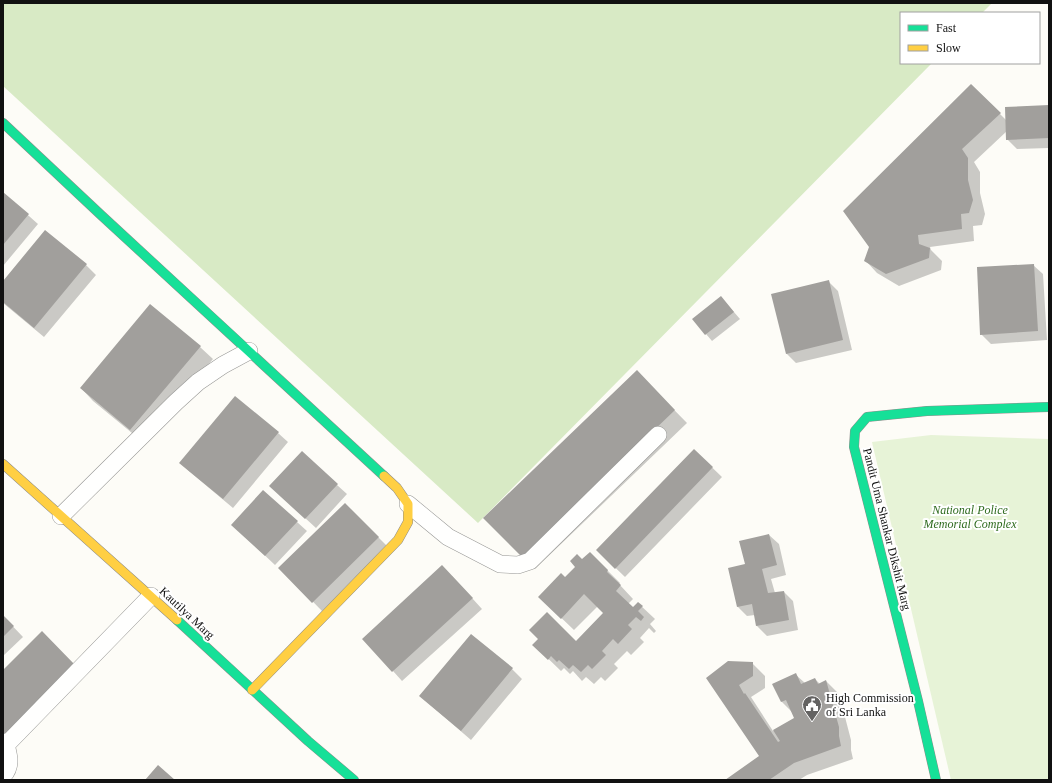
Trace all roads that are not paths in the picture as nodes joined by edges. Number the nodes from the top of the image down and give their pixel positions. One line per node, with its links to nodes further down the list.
1 (3, 123): 2 (street)
2 (249, 351): 6 (street); 7 (street)
3 (1049, 407): 13 (street, Pandit Uma Shankar Dikshit Marg)
4 (658, 435): 6 (street)
5 (3, 464): 7 (street, Kautilya Marg)
6 (408, 504): 9 (street)
7 (62, 516): 8 (street, Kautilya Marg)
8 (150, 596): 9 (street, Kautilya Marg); 10 (street)
9 (252, 690): 12 (street, Kautilya Marg)
10 (4, 744): 11 (street)
11 (3, 776)
12 (354, 780)
13 (936, 780)

